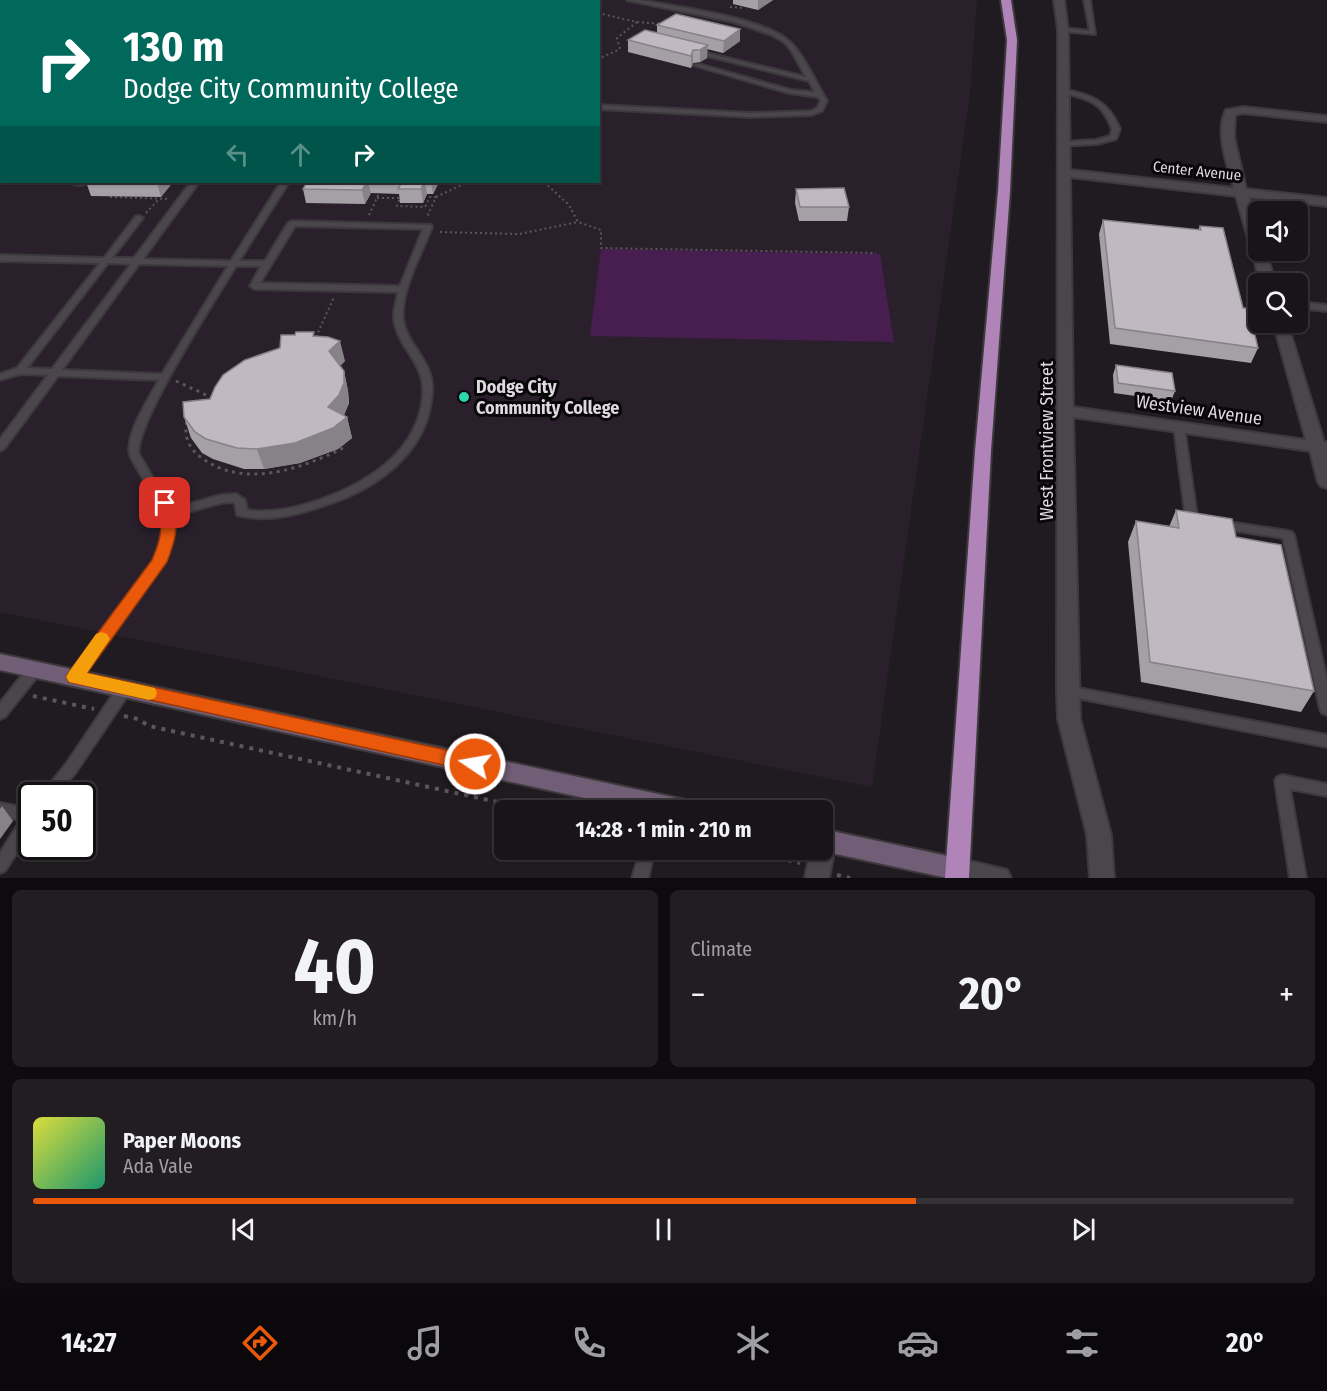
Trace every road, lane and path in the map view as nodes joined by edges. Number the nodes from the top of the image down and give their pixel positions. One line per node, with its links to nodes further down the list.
1 (630, 0): 6 (lane)
2 (670, 0): 6 (lane)
3 (1006, 0): 89 (highway)
4 (1059, 0): 12 (street, West Frontview Street)
5 (1087, 0): 12 (lane)
6 (665, 8): 16 (lane)
7 (600, 14): 8 (path)
8 (606, 15): 9 (path); 10 (path)
9 (600, 18)
10 (637, 22): 11 (path); 14 (path)
11 (665, 24)
12 (1063, 30): 17 (street, West Frontview Street)
13 (688, 50): 16 (lane)
14 (600, 58)
15 (696, 65): 18 (lane)
16 (811, 80): 18 (lane)
17 (1062, 91): 21 (street, West Frontview Street); 21 (lane)
18 (820, 95): 19 (lane)
19 (600, 107)
20 (1327, 119): 28 (street)
21 (1063, 144): 22 (street, West Frontview Street)
22 (1063, 173): 28 (street, Center Avenue); 59 (street, West Frontview Street)
23 (194, 183): 43 (lane)
24 (284, 183): 44 (lane)
25 (466, 183): 29 (path)
26 (545, 183): 37 (path)
27 (381, 190): 32 (path)
28 (1242, 192): 34 (street, Center Avenue); 35 (street)
29 (436, 197): 32 (path); 39 (path)
30 (110, 198): 31 (path)
31 (159, 198): 33 (path); 36 (path)
32 (377, 198): 38 (path)
33 (176, 199)
34 (1327, 202)
35 (1248, 212)
36 (139, 218): 42 (lane)
37 (578, 222): 39 (path); 40 (path)
38 (364, 225): 39 (lane); 45 (lane)
39 (424, 229): 47 (lane)
40 (876, 253)
41 (0, 258): 42 (lane)
42 (106, 261): 43 (lane); 53 (lane)
43 (136, 261): 44 (lane); 55 (lane)
44 (235, 264): 45 (lane); 57 (lane)
45 (266, 264): 46 (lane)
46 (338, 287): 47 (lane); 51 (path)
47 (403, 289): 66 (lane)
48 (1308, 306): 49 (lane)
49 (1327, 308)
50 (1284, 333): 64 (street)
51 (312, 348)
52 (0, 371): 53 (lane)
53 (20, 371): 55 (lane); 56 (lane)
54 (181, 373): 58 (path)
55 (54, 374): 57 (lane); 63 (lane)
56 (0, 377)
57 (165, 377): 66 (lane)
58 (220, 400)
59 (1066, 411): 61 (street, Westview Avenue); 71 (street, West Frontview Street)
60 (195, 421): 62 (path)
61 (1179, 427): 64 (street, Westview Avenue); 73 (lane)
62 (347, 446)
63 (0, 447)
64 (1322, 448): 65 (street)
65 (1327, 482)
66 (168, 514): 69 (lane)
67 (0, 662): 68 (main road)
68 (35, 669): 69 (main road); 72 (lane)
69 (75, 677): 70 (main road)
70 (124, 688): 74 (lane); 79 (main road)
71 (1067, 691): 76 (lane); 93 (street, West Frontview Street)
72 (17, 692): 74 (path); 75 (lane)
73 (1327, 709)
74 (108, 712): 77 (lane); 80 (path)
75 (0, 713)
76 (1327, 741)
77 (59, 782)
78 (1327, 790): 94 (lane)
79 (629, 800)
80 (494, 801)
81 (0, 810): 82 (lane)
82 (18, 813)
83 (18, 838): 87 (lane)
84 (833, 843): 89 (main road)
85 (645, 860): 90 (lane)
86 (789, 860): 88 (path)
87 (0, 866)
88 (817, 874): 91 (path)
89 (957, 874): 92 (street)
90 (640, 878)
91 (850, 878)
92 (999, 878)
93 (1102, 878)
94 (1298, 878)

